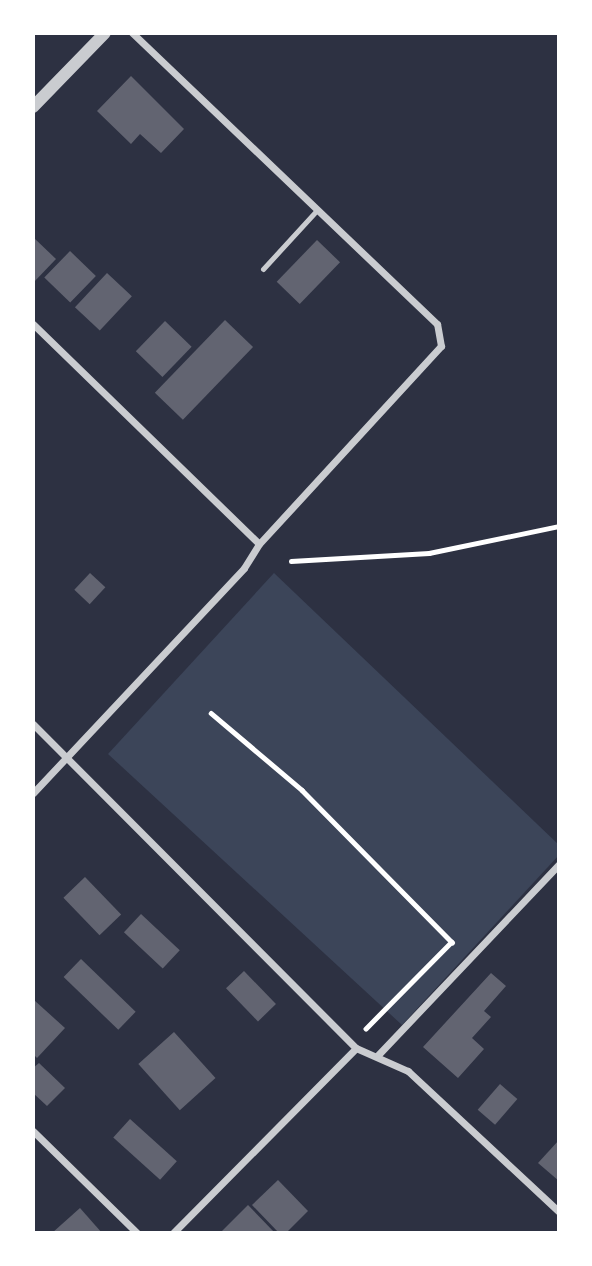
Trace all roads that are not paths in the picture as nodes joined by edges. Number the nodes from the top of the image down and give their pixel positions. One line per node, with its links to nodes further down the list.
1 (106, 33): 3 (street)
2 (132, 33): 4 (street)
3 (33, 107)
4 (317, 210): 5 (lane); 7 (street)
5 (263, 269)
6 (33, 324): 7 (street)
7 (260, 544): 9 (street)
8 (33, 724): 9 (street)
9 (67, 756): 10 (street); 12 (street)
10 (33, 793)
11 (559, 864): 13 (street)
12 (356, 1048): 13 (street); 17 (street)
13 (377, 1056): 15 (street)
14 (33, 1131): 16 (street)
15 (559, 1212)
16 (137, 1233)
17 (173, 1233)

